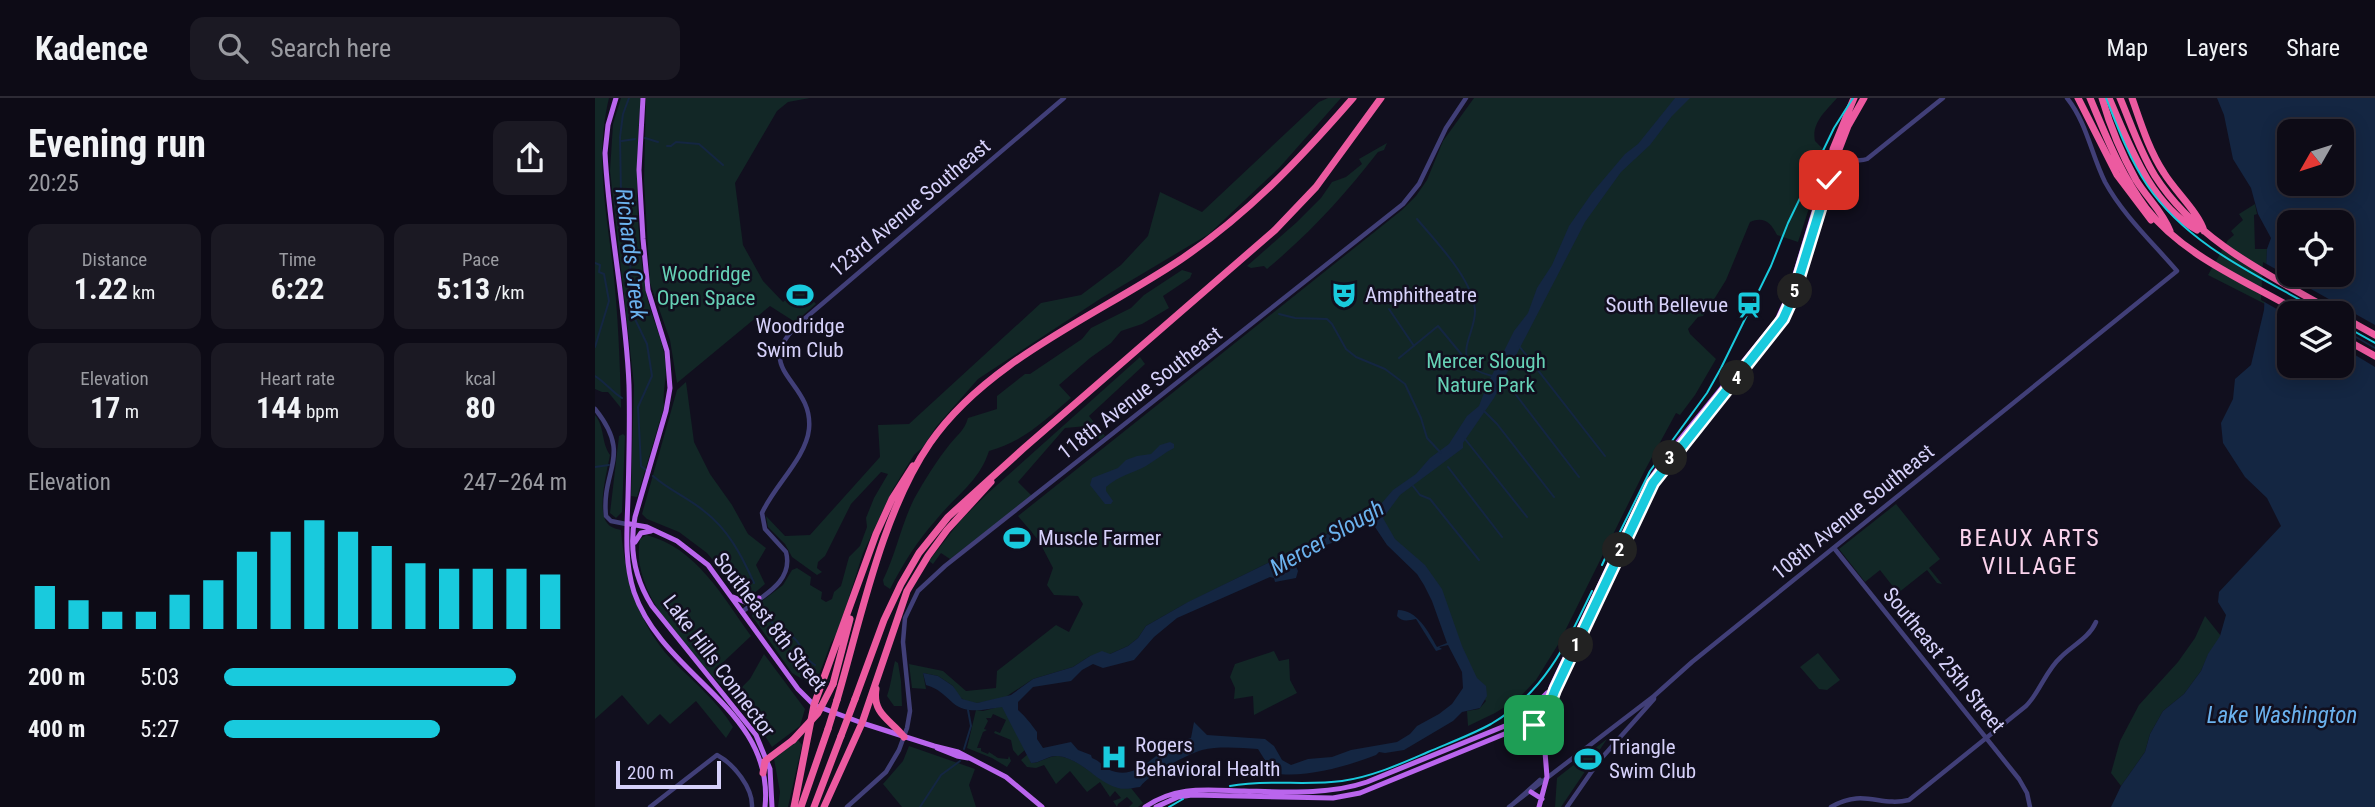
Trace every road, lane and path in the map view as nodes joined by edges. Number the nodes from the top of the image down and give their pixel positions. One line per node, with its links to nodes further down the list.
1 (616, 98): 33 (main road, Lake Hills Connector)
2 (643, 98): 32 (main road, Lake Hills Connector)
3 (1064, 98): 40 (street, 123rd Avenue Southeast)
4 (1353, 98): 30 (highway)
5 (1382, 98): 31 (highway)
6 (1466, 98): 52 (street, 118th Avenue Southeast)
7 (1854, 98): 17 (highway)
8 (1865, 98): 17 (highway)
9 (1943, 98): 17 (street)
10 (2067, 98): 37 (street, 108th Avenue Southeast)
11 (2078, 98): 19 (highway)
12 (2090, 98): 19 (highway)
13 (2102, 98): 19 (highway)
14 (2109, 98): 18 (highway)
15 (2119, 98): 18 (highway)
16 (2132, 98): 18 (highway)
17 (1835, 150): 20 (main road); 20 (main road)
18 (2201, 229): 22 (highway)
19 (2170, 232): 21 (highway)
20 (1805, 250): 27 (main road); 28 (main road)
21 (2281, 301)
22 (2315, 301)
23 (2354, 323): 24 (highway)
24 (2375, 334)
25 (2354, 344): 26 (highway)
26 (2375, 357)
27 (1735, 372): 28 (main road); 44 (main road)
28 (1730, 386): 47 (main road)
29 (595, 409): 33 (street)
30 (929, 446): 38 (highway); 67 (highway, bridge)
31 (1024, 448): 43 (highway); 68 (highway, bridge)
32 (636, 511): 34 (main road, Lake Hills Connector); 35 (main road)
33 (626, 524): 34 (main road, Southeast 8th Street); 56 (main road, Lake Hills Connector)
34 (633, 524): 35 (main road, Southeast 8th Street); 36 (main road, Lake Hills Connector)
35 (657, 532): 36 (main road); 39 (main road, Southeast 8th Street)
36 (633, 548): 55 (main road, Lake Hills Connector)
37 (1834, 548): 45 (street, 108th Avenue Southeast); 53 (street, Southeast 25th Street)
38 (860, 581): 46 (highway); 55 (highway, bridge)
39 (731, 596): 40 (main road); 41 (main road, Southeast 8th Street)
40 (759, 598): 41 (street)
41 (742, 612): 46 (main road, Southeast 8th Street)
42 (2095, 622): 53 (street)
43 (880, 667): 49 (highway); 52 (highway)
44 (1552, 685): 47 (main road); 48 (main road)
45 (1654, 695): 57 (street, 108th Avenue Southeast); 76 (street)
46 (814, 705): 49 (main road, Southeast 8th Street); 66 (highway)
47 (1544, 715): 48 (main road); 50 (main road); 51 (main road); 54 (main road)
48 (1516, 721): 73 (main road)
49 (862, 723): 52 (main road, Southeast 8th Street); 69 (highway)
50 (1527, 724): 51 (main road); 74 (main road)
51 (1543, 733): 54 (main road)
52 (904, 737): 59 (main road, Southeast 8th Street); 70 (street, 118th Avenue Southeast)
53 (1986, 738): 77 (street); 78 (street, Southeast 25th Street)
54 (1546, 750): 57 (main road)
55 (769, 758): 56 (highway); 65 (main road, Lake Hills Connector)
56 (763, 773): 64 (main road, Lake Hills Connector)
57 (1548, 776): 58 (street, 108th Avenue Southeast); 60 (main road); 61 (street, 108th Avenue Southeast)
58 (1531, 792): 60 (main road); 61 (street, 108th Avenue Southeast)
59 (1026, 794): 71 (main road, Southeast 8th Street); 72 (main road, Southeast 8th Street)
60 (1542, 799): 75 (main road)
61 (1511, 806)
62 (650, 807): 63 (street)
63 (752, 807)
64 (765, 807)
65 (772, 807)
66 (794, 807)
67 (801, 807)
68 (814, 807)
69 (824, 807)
70 (847, 807)
71 (1035, 807)
72 (1042, 807)
73 (1145, 807)
74 (1156, 807)
75 (1539, 807)
76 (1567, 807)
77 (1831, 807)
78 (2030, 807)

